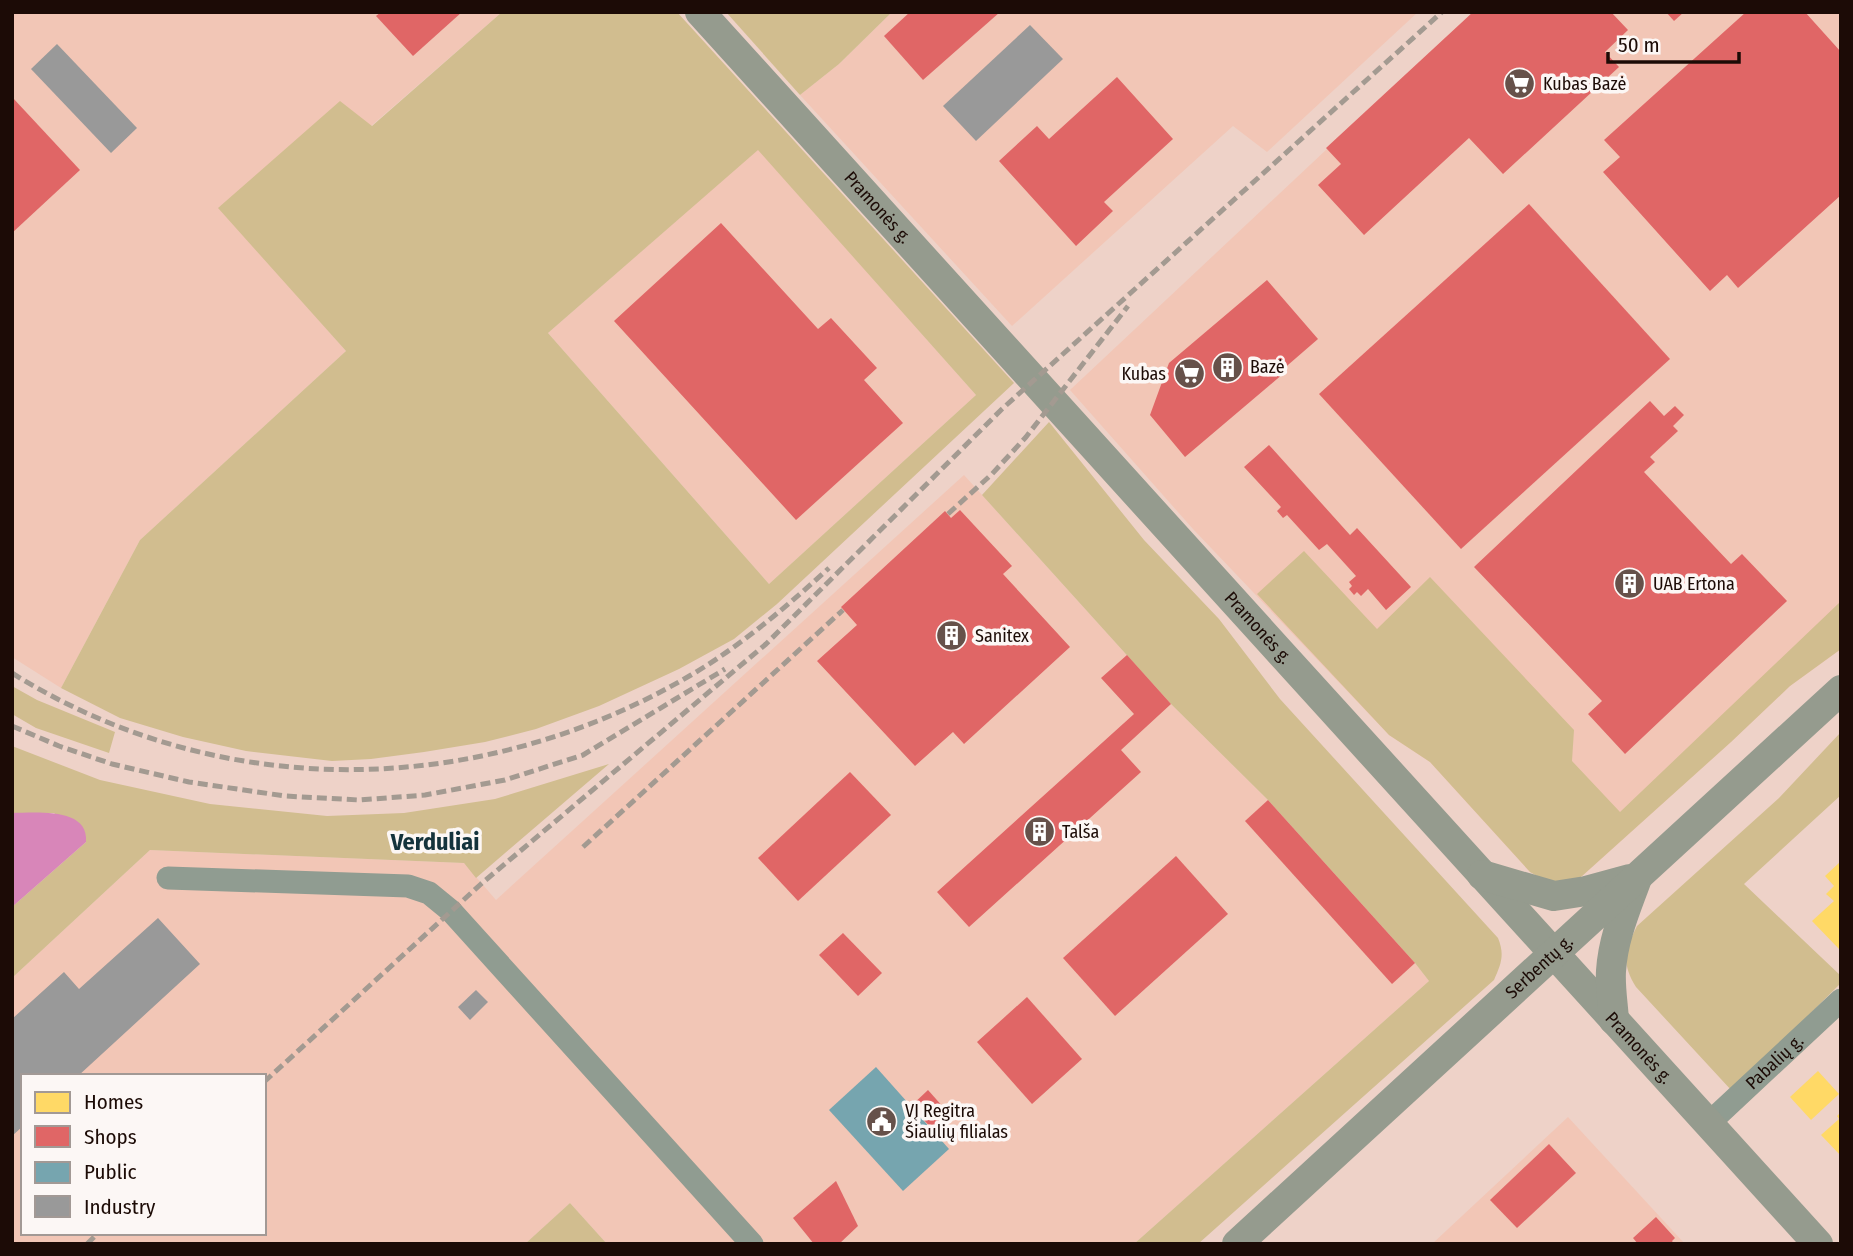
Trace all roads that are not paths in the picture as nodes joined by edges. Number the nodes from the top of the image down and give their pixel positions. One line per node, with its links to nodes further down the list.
1 (700, 12): 3 (main road, Pramonės g.)
2 (1841, 690): 4 (main road, Serbentų g.)
3 (1482, 875): 4 (main road); 6 (main road, Pramonės g.)
4 (1638, 876): 6 (main road, Serbentų g.); 8 (main road)
5 (168, 878): 10 (street)
6 (1553, 954): 8 (main road, Pramonės g.); 11 (main road, Serbentų g.)
7 (1841, 1000): 9 (street, Pabalių g.)
8 (1614, 1020): 9 (main road, Pramonės g.)
9 (1708, 1124): 12 (main road, Pramonės g.)
10 (752, 1244)
11 (1237, 1244)
12 (1818, 1244)

